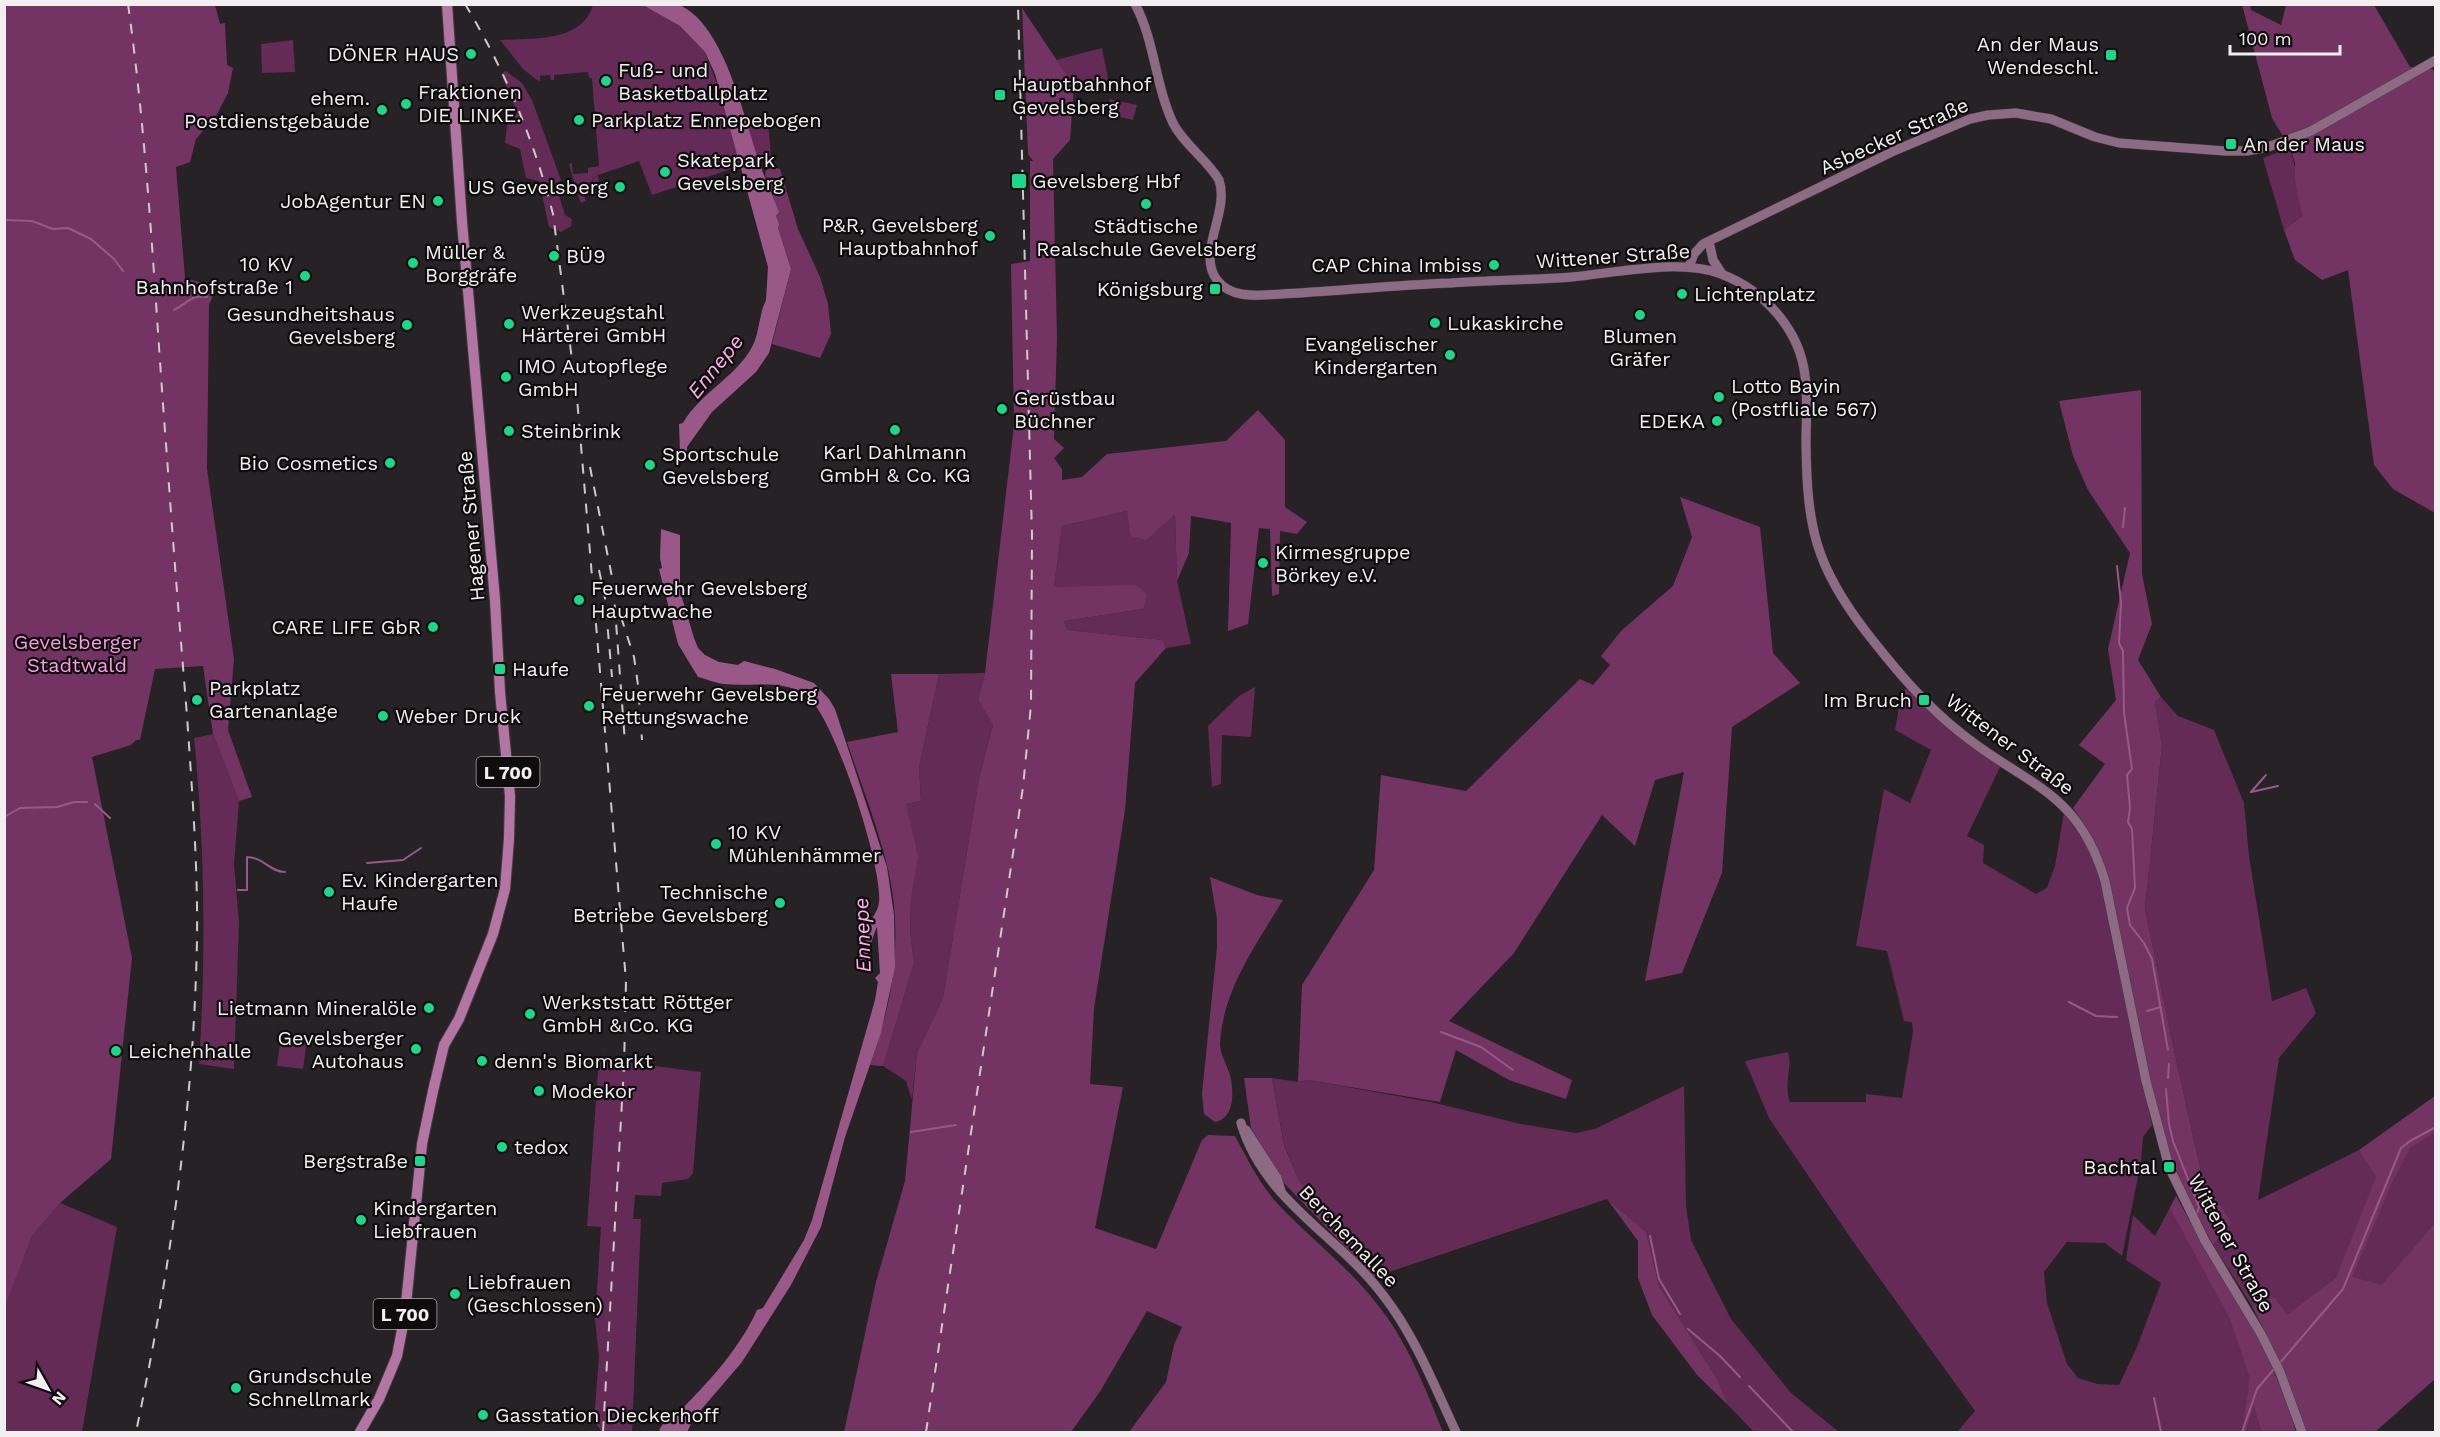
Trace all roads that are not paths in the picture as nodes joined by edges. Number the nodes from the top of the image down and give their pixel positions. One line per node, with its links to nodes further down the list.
1 (447, 4): 9 (main road, Hagener Straße / L 700)
2 (1135, 4): 5 (main road, Wittener Straße)
3 (2436, 60): 4 (main road, Asbecker Straße)
4 (1711, 244): 5 (main road, Asbecker Straße); 6 (main road); 7 (main road)
5 (1689, 267): 6 (main road, Wittener Straße)
6 (1700, 268): 7 (main road, Wittener Straße)
7 (1722, 274): 11 (main road, Wittener Straße)
8 (1282, 1193): 8 (main road, Berchemallee); 10 (main road, Berchemallee)
9 (360, 1432)
10 (1456, 1432)
11 (2302, 1432)

